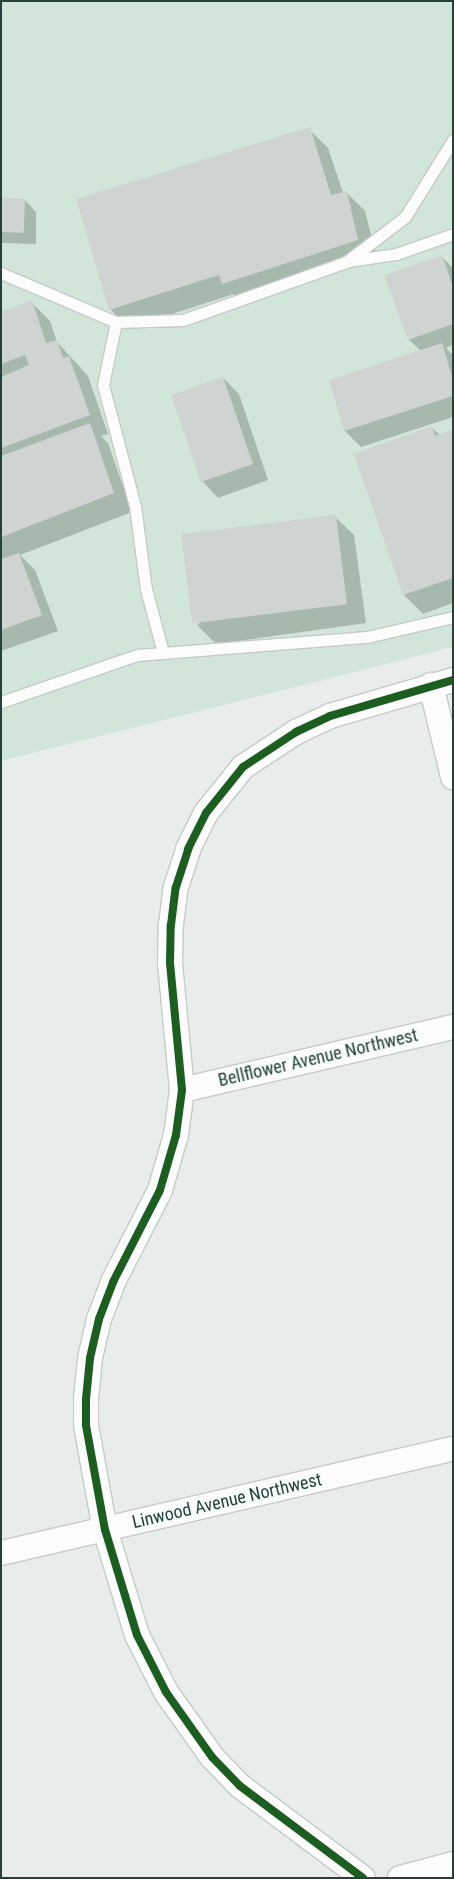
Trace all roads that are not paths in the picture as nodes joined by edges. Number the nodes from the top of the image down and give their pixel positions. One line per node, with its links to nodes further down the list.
1 (453, 140): 3 (lane)
2 (451, 239): 3 (lane)
3 (346, 262): 5 (lane)
4 (1, 273): 5 (lane)
5 (116, 322): 7 (lane)
6 (453, 617): 7 (lane)
7 (163, 653): 9 (lane)
8 (442, 682): 10 (street); 12 (street)
9 (1, 702)
10 (453, 777)
11 (453, 1027): 12 (street, Bellflower Avenue Northwest)
12 (182, 1090): 14 (street)
13 (453, 1449): 14 (street, Linwood Avenue Northwest)
14 (105, 1530): 15 (street, Linwood Avenue Northwest); 17 (street)
15 (1, 1552)
16 (453, 1864): 18 (street)
17 (363, 1878)
18 (400, 1878)

